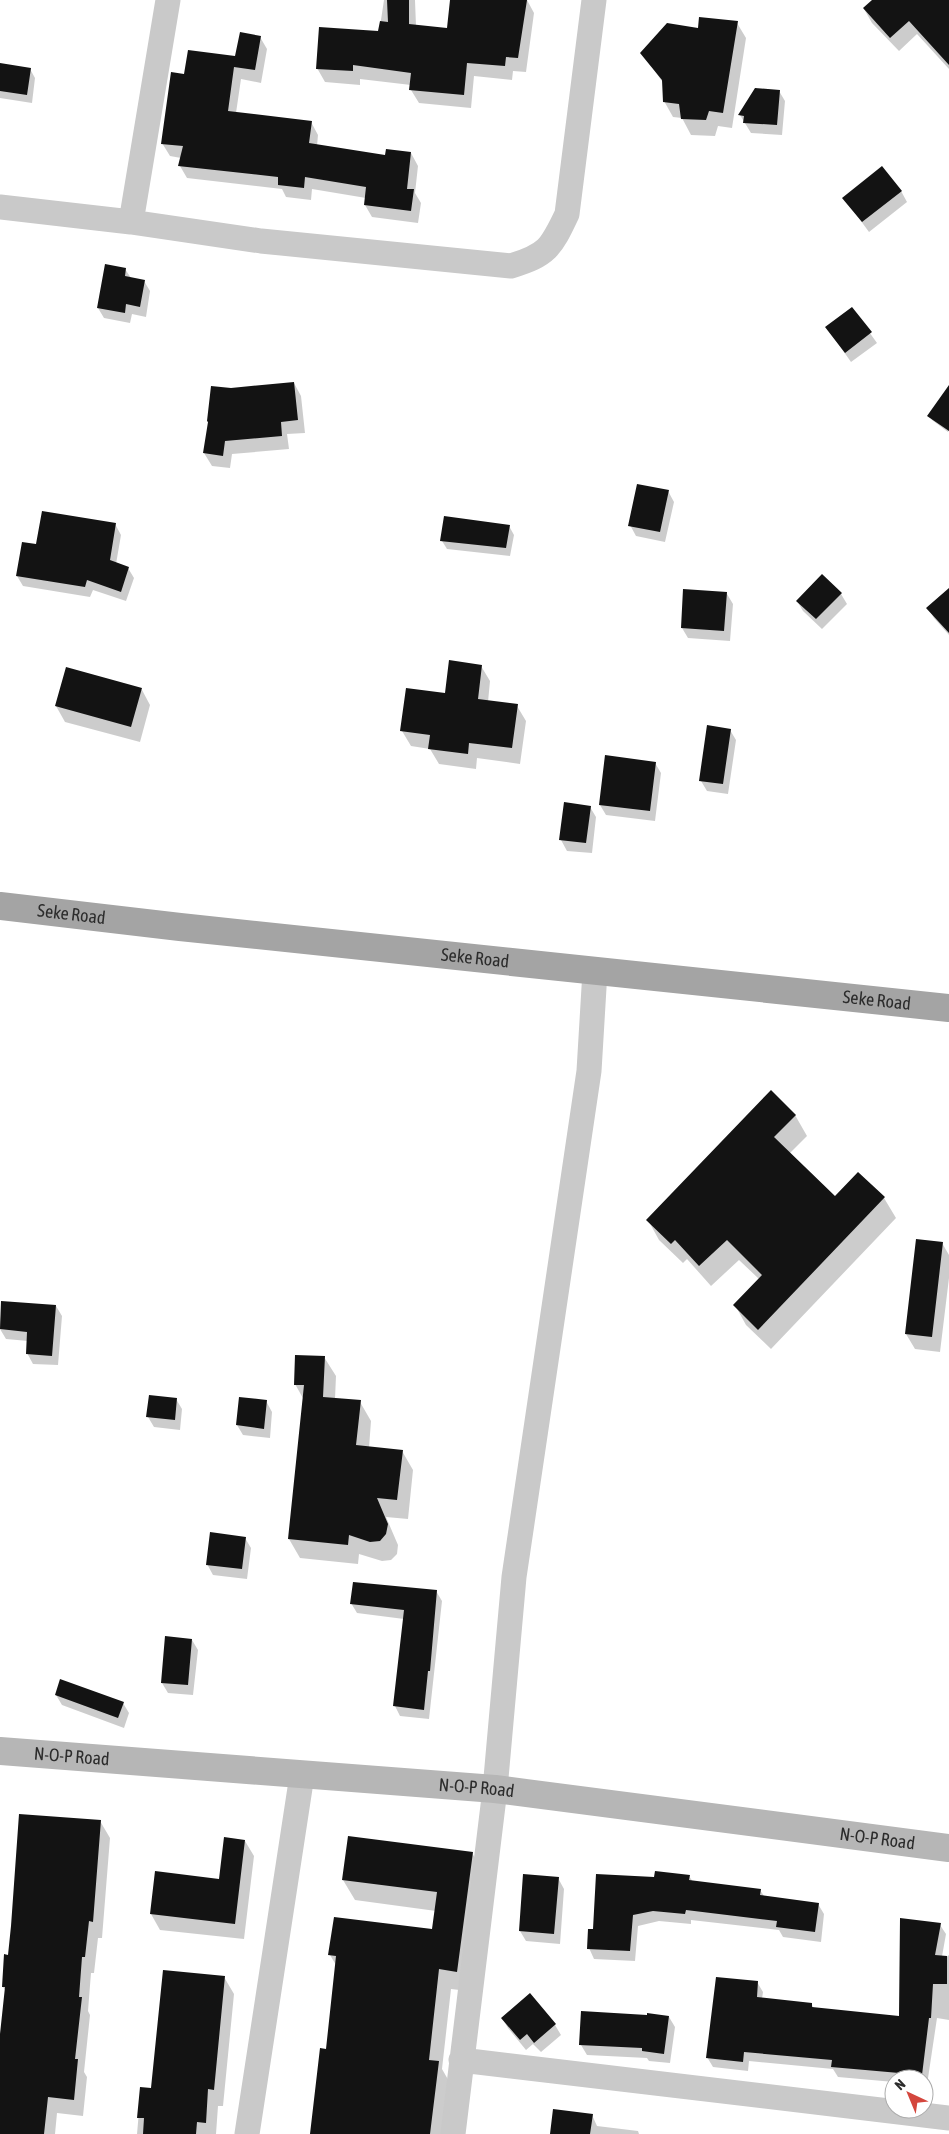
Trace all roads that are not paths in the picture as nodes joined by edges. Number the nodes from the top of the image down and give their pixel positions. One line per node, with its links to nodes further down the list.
1 (168, 0): 4 (street)
2 (594, 0): 4 (street)
3 (0, 206): 4 (street)
4 (131, 222)
5 (0, 906): 6 (main road, Seke Road)
6 (595, 971): 7 (main road, Seke Road); 10 (street)
7 (949, 1008)
8 (0, 1751): 9 (street, N-O-P Road)
9 (302, 1775): 10 (street, N-O-P Road); 14 (street)
10 (495, 1789): 11 (street, N-O-P Road); 12 (street)
11 (949, 1848)
12 (461, 2060): 13 (street); 15 (street)
13 (949, 2118)
14 (248, 2134)
15 (453, 2134)

